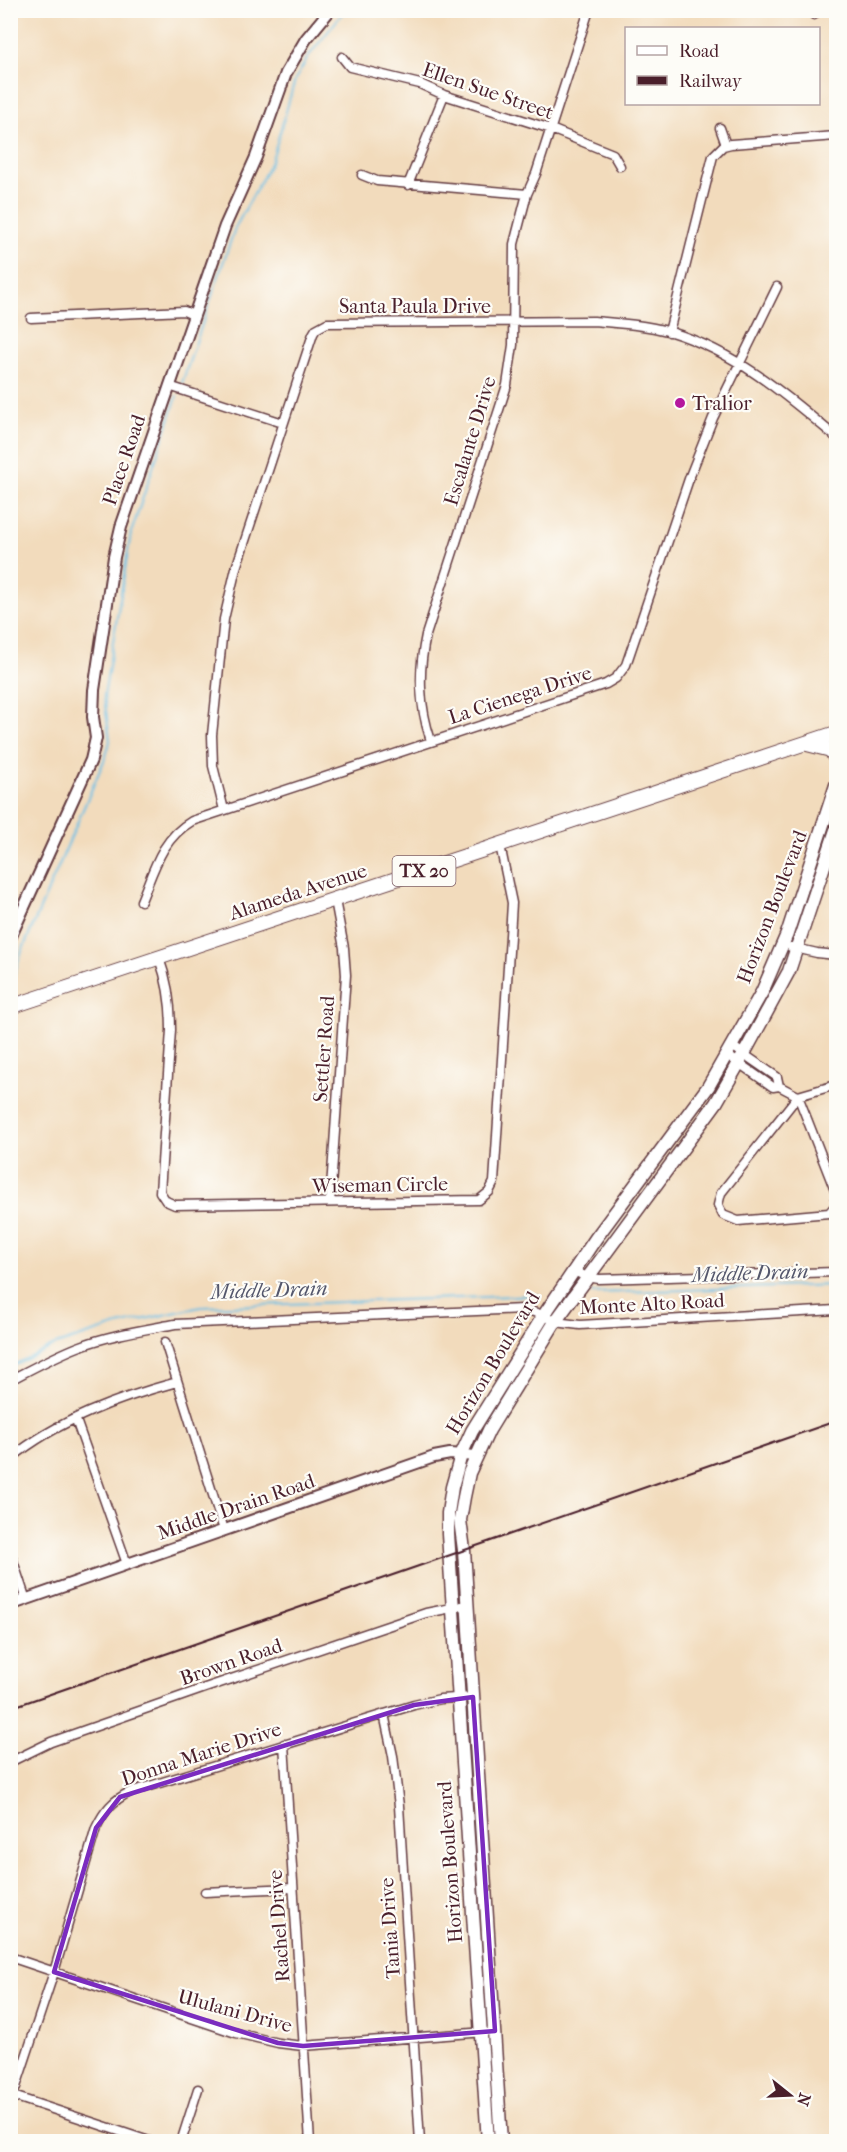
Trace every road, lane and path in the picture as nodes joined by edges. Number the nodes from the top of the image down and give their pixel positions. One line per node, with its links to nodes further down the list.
1 (330, 10): 14 (street, Place Road)
2 (589, 10): 6 (street, Escalante Drive)
3 (342, 57): 4 (street, Ellen Sue Street)
4 (444, 95): 6 (street, Ellen Sue Street); 11 (street)
5 (720, 128): 8 (street)
6 (551, 129): 9 (street, Ellen Sue Street); 12 (street, Escalante Drive)
7 (837, 136): 8 (street)
8 (726, 145): 17 (street)
9 (620, 166)
10 (362, 175): 11 (street)
11 (408, 185): 12 (street)
12 (527, 195): 16 (street, Escalante Drive)
13 (777, 287): 18 (street, La Cienega Drive)
14 (193, 315): 15 (street); 19 (street, Place Road)
15 (31, 318)
16 (513, 322): 17 (street, Santa Paula Drive); 20 (street, Santa Paula Drive); 23 (street, Escalante Drive)
17 (669, 332): 18 (street, Santa Paula Drive)
18 (740, 362): 21 (street, Santa Paula Drive); 23 (street, La Cienega Drive)
19 (169, 386): 20 (street); 32 (street, Place Road)
20 (283, 423): 27 (street, Santa Paula Drive)
21 (837, 436)
22 (837, 733): 24 (main road, Alameda Avenue / TX 20)
23 (431, 741): 27 (street, La Cienega Drive)
24 (805, 743): 25 (main road); 29 (main road, Alameda Avenue / TX 20)
25 (837, 759)
26 (837, 785): 33 (main road, Horizon Boulevard)
27 (224, 810): 31 (street, La Cienega Drive)
28 (837, 830): 34 (main road, Horizon Boulevard)
29 (500, 845): 30 (main road, Alameda Avenue / TX 20); 42 (street, Wiseman Circle)
30 (335, 900): 36 (main road, Alameda Avenue / TX 20); 42 (street, Settler Road)
31 (141, 901)
32 (10, 938)
33 (783, 944): 34 (street); 38 (main road, Horizon Boulevard)
34 (795, 948): 35 (street); 39 (main road, Horizon Boulevard)
35 (837, 955)
36 (159, 958): 37 (main road, Alameda Avenue / TX 20); 42 (street, Wiseman Circle)
37 (10, 1007)
38 (730, 1050): 39 (street); 43 (main road, Horizon Boulevard)
39 (742, 1058): 41 (street); 45 (main road, Horizon Boulevard)
40 (837, 1085): 41 (street)
41 (798, 1096): 41 (street)
42 (330, 1202)
43 (574, 1271): 45 (street); 47 (main road, Horizon Boulevard)
44 (837, 1272): 45 (street)
45 (587, 1277): 48 (main road, Horizon Boulevard)
46 (837, 1310): 48 (street, Monte Alto Road)
47 (544, 1315): 48 (street, Monte Alto Road); 50 (street); 53 (main road, Horizon Boulevard)
48 (555, 1323): 54 (main road, Horizon Boulevard)
49 (165, 1342): 51 (street)
50 (10, 1380)
51 (177, 1382): 52 (street); 56 (street)
52 (76, 1420): 55 (street); 58 (street)
53 (461, 1455): 54 (street, Middle Drain Road); 56 (street, Middle Drain Road); 62 (main road, Horizon Boulevard)
54 (476, 1456): 61 (main road, Horizon Boulevard)
55 (10, 1459)
56 (225, 1530): 58 (street, Middle Drain Road)
57 (10, 1552): 59 (street)
58 (127, 1564): 59 (street, Middle Drain Road)
59 (26, 1600): 60 (street, Middle Drain Road)
60 (10, 1605)
61 (467, 1605): 62 (street, Brown Road); 63 (main road, Horizon Boulevard)
62 (453, 1608): 64 (main road, Horizon Boulevard); 67 (street, Brown Road)
63 (473, 1697): 64 (street, Donna Marie Drive); 72 (main road, Horizon Boulevard)
64 (459, 1698): 65 (street, Donna Marie Drive); 73 (main road, Horizon Boulevard)
65 (384, 1714): 66 (street, Donna Marie Drive); 74 (street, Tania Drive)
66 (284, 1744): 68 (street, Rachel Drive); 71 (street, Donna Marie Drive)
67 (10, 1762)
68 (293, 1888): 69 (street); 75 (street, Rachel Drive)
69 (205, 1892)
70 (10, 1957): 71 (street, Ululani Drive)
71 (54, 1972): 75 (street, Ululani Drive); 77 (street, Donna Marie Drive)
72 (495, 2031): 73 (street, Ululani Drive); 83 (main road, Horizon Boulevard)
73 (481, 2033): 74 (street, Ululani Drive); 82 (main road, Horizon Boulevard)
74 (413, 2038): 75 (street, Ululani Drive); 81 (street, Tania Drive)
75 (303, 2046): 80 (street, Rachel Drive)
76 (198, 2089): 79 (street)
77 (11, 2099): 78 (street)
78 (152, 2142)
79 (181, 2142)
80 (310, 2142)
81 (420, 2142)
82 (488, 2142)
83 (501, 2142)

